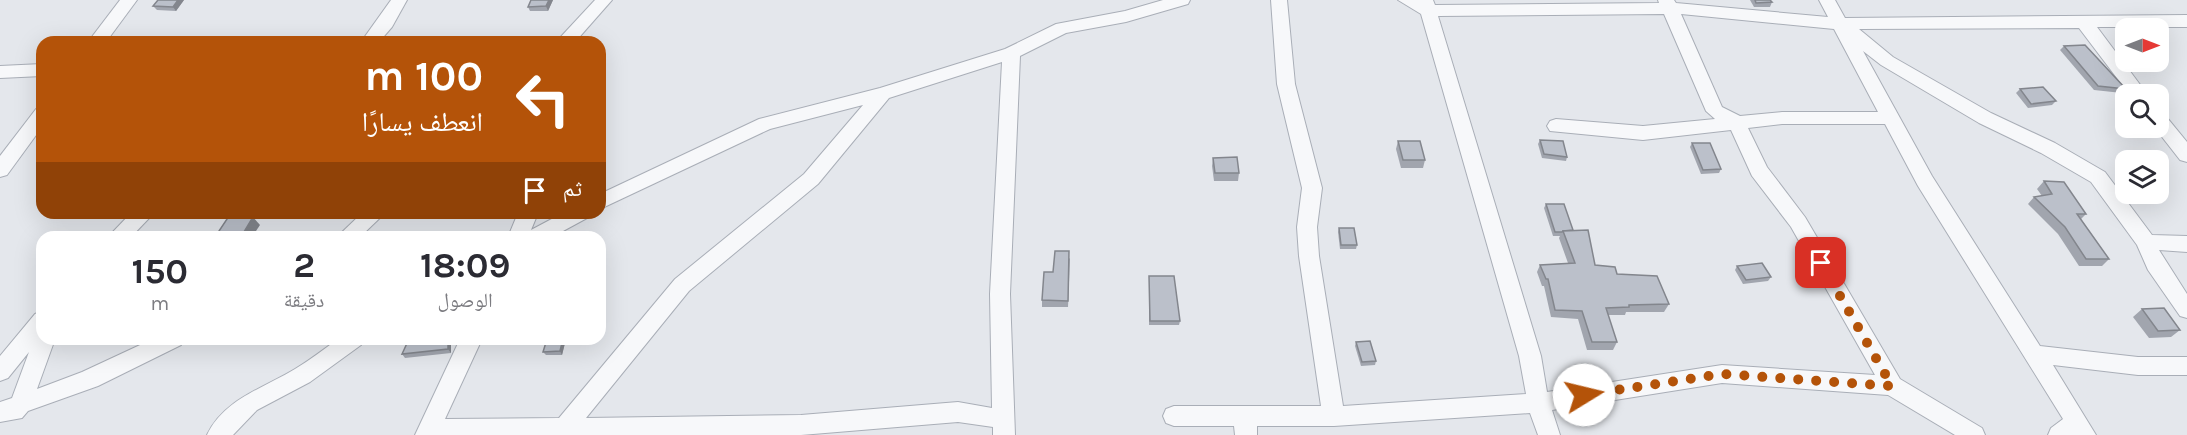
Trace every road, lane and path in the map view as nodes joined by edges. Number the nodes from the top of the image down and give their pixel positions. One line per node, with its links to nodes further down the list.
1 (129, 0): 13 (street)
2 (399, 0): 14 (street)
3 (604, 0): 15 (street)
4 (1182, 0): 16 (street)
5 (1279, 0): 51 (street)
6 (1406, 0): 9 (street)
7 (1827, 0): 12 (street)
8 (1668, 4): 9 (street); 12 (street); 23 (street)
9 (1427, 5): 47 (street)
10 (2082, 20): 11 (street); 12 (street); 19 (street)
11 (2187, 21)
12 (1841, 24): 21 (street); 35 (street)
13 (102, 36)
14 (374, 36)
15 (571, 36)
16 (1011, 53): 20 (street); 54 (street)
17 (36, 70): 18 (street)
18 (0, 72)
19 (2130, 84)
20 (883, 94): 28 (street); 55 (street)
21 (1888, 118): 23 (street); 43 (street)
22 (36, 122): 27 (street)
23 (1736, 122): 24 (street); 46 (street)
24 (1556, 126)
25 (2169, 133): 26 (street)
26 (2187, 155)
27 (0, 170)
28 (606, 199)
29 (138, 219): 32 (street)
30 (368, 219): 33 (street)
31 (569, 219): 34 (street)
32 (124, 231)
33 (353, 231)
34 (546, 231)
35 (2146, 242): 36 (street); 37 (street)
36 (2187, 244)
37 (2187, 310)
38 (36, 327): 45 (street)
39 (42, 345): 48 (street)
40 (161, 345): 48 (street)
41 (346, 345): 59 (street)
42 (468, 345): 58 (street)
43 (2035, 354): 44 (street); 57 (street)
44 (2187, 366)
45 (0, 372)
46 (1892, 386): 47 (street); 61 (street)
47 (1538, 403): 51 (street); 60 (street)
48 (21, 404): 49 (street); 52 (street)
49 (0, 412)
50 (1174, 416): 53 (street)
51 (1334, 416): 53 (street)
52 (0, 425)
53 (1246, 426)
54 (1003, 427): 56 (street)
55 (563, 429): 56 (street); 58 (street)
56 (802, 430)
57 (2073, 430)
58 (427, 432)
59 (218, 435)
60 (1549, 435)
61 (1974, 435)

